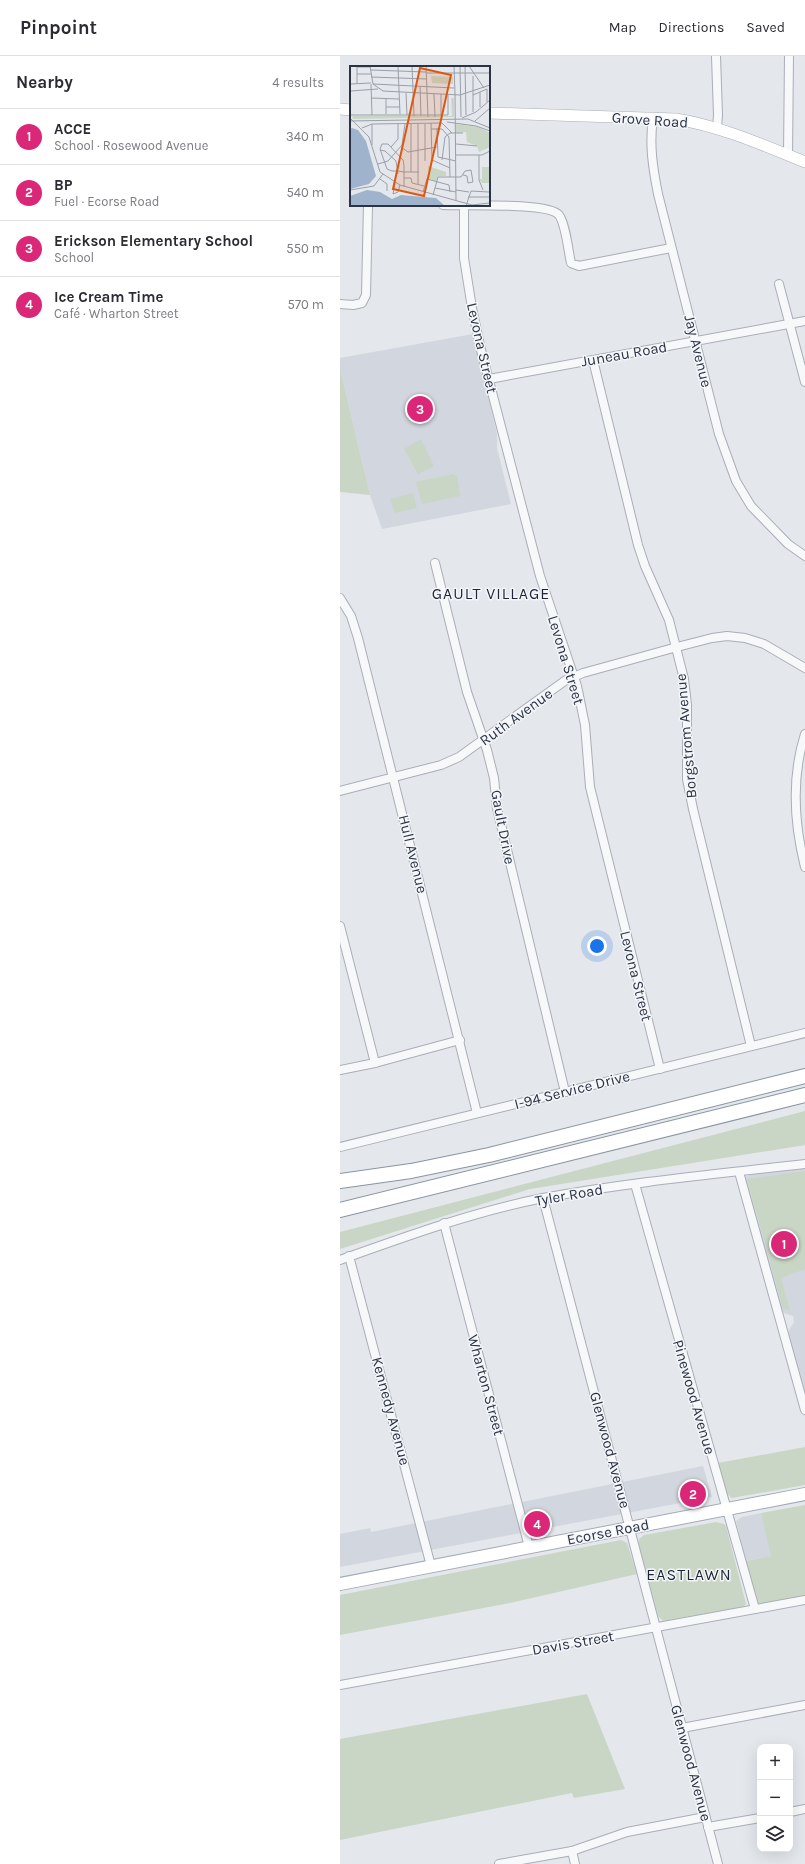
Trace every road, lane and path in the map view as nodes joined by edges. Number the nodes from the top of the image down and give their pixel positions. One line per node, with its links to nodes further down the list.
1 (716, 56): 7 (street)
2 (788, 56): 8 (street)
3 (340, 109): 4 (main road)
4 (350, 110)
5 (490, 113): 6 (main road, Grove Road)
6 (653, 119): 7 (main road, Grove Road); 13 (street, Jay Avenue)
7 (717, 129): 8 (main road, Grove Road)
8 (788, 155): 9 (main road, Grove Road)
9 (805, 162)
10 (368, 206): 15 (street)
11 (464, 206): 20 (street, Levona Street)
12 (490, 206): 13 (street)
13 (671, 248): 18 (street, Jay Avenue)
14 (779, 284): 17 (street)
15 (340, 304)
16 (805, 321): 17 (street, Juneau Road)
17 (789, 324): 18 (street, Juneau Road); 21 (street)
18 (695, 341): 19 (street, Juneau Road); 22 (street, Jay Avenue)
19 (593, 360): 20 (street, Juneau Road); 25 (street, Borgstrom Avenue)
20 (490, 379): 27 (street, Levona Street)
21 (805, 382)
22 (805, 556)
23 (435, 563): 29 (street, Gault Drive)
24 (340, 598): 30 (street, Hull Avenue)
25 (677, 647): 26 (street, Ruth Avenue); 27 (street, Ruth Avenue); 36 (street, Borgstrom Avenue)
26 (805, 668)
27 (574, 677): 29 (street, Ruth Avenue); 38 (street, Levona Street)
28 (805, 734): 32 (street)
29 (484, 741): 30 (street, Ruth Avenue); 41 (street, Gault Drive)
30 (393, 777): 31 (street, Ruth Avenue); 35 (street, Hull Avenue)
31 (340, 791)
32 (805, 867)
33 (340, 926): 37 (street)
34 (805, 1033): 36 (street, I-94 Service Drive)
35 (460, 1040): 37 (street); 43 (street, Hull Avenue)
36 (752, 1046): 38 (street, I-94 Service Drive)
37 (375, 1063): 39 (street)
38 (660, 1069): 41 (street, I-94 Service Drive)
39 (340, 1070)
40 (805, 1076): 47 (highway)
41 (565, 1092): 43 (street, I-94 Service Drive)
42 (805, 1095): 50 (highway)
43 (477, 1113): 44 (street, I-94 Service Drive)
44 (340, 1147)
45 (805, 1164): 46 (street, Tyler Road)
46 (739, 1172): 48 (street, Tyler Road); 54 (street)
47 (340, 1181)
48 (635, 1184): 49 (street, Tyler Road); 56 (street, Pinewood Avenue)
49 (542, 1198): 51 (street, Tyler Road); 57 (street, Glenwood Avenue)
50 (340, 1210)
51 (444, 1223): 52 (street, Tyler Road); 58 (street, Wharton Street)
52 (349, 1256): 53 (street, Tyler Road); 59 (street, Kennedy Avenue)
53 (340, 1260)
54 (805, 1410)
55 (805, 1494): 56 (main road, Ecorse Road)
56 (725, 1509): 57 (main road, Ecorse Road); 62 (street, Pinewood Avenue)
57 (630, 1528): 58 (main road, Ecorse Road); 63 (street, Glenwood Avenue)
58 (529, 1547): 59 (main road, Ecorse Road)
59 (431, 1566): 60 (main road, Ecorse Road)
60 (340, 1584)
61 (805, 1600): 62 (street, Davis Street)
62 (754, 1609): 63 (street, Davis Street)
63 (656, 1628): 64 (street, Davis Street); 66 (street, Glenwood Avenue)
64 (340, 1684)
65 (805, 1705): 66 (street)
66 (682, 1728): 69 (street, Glenwood Avenue)
67 (805, 1809): 68 (street)
68 (793, 1811)
69 (705, 1817): 71 (street, Glenwood Avenue); 72 (street)
70 (757, 1819): 71 (street)
71 (708, 1827): 75 (street, Glenwood Avenue)
72 (572, 1851): 73 (street); 74 (street)
73 (499, 1864)
74 (575, 1864)
75 (718, 1864)

